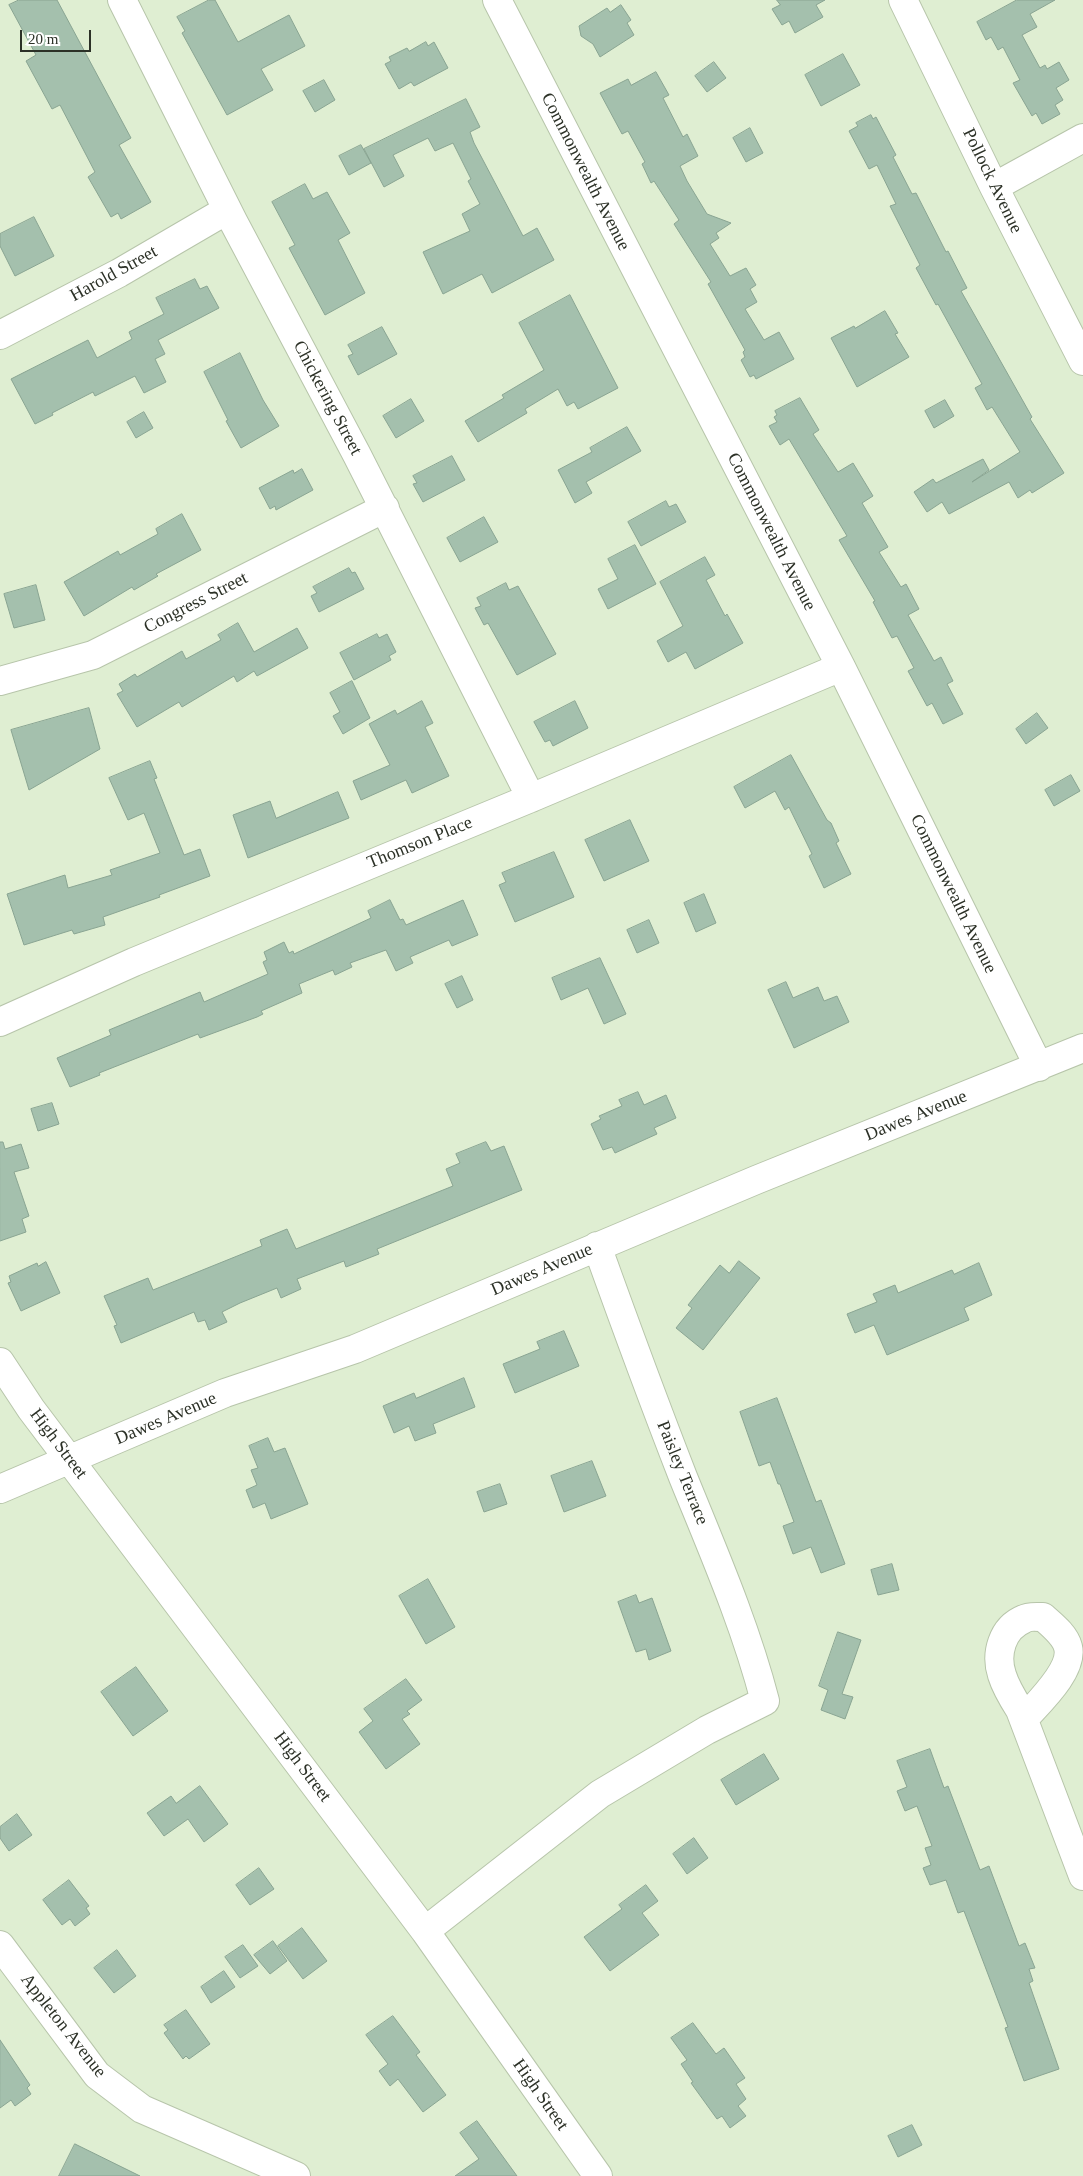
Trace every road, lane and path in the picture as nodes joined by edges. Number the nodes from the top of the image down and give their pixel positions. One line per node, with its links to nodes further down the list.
1 (122, 0): 6 (street, Chickering Street)
2 (497, 0): 10 (street, Commonwealth Avenue)
3 (904, 0): 5 (street, Pollock Avenue)
4 (1083, 138): 5 (street)
5 (994, 187): 8 (street, Pollock Avenue)
6 (228, 210): 7 (street, Harold Street); 9 (street, Chickering Street)
7 (0, 335)
8 (1083, 361)
9 (385, 508): 11 (street, Congress Street); 12 (street, Chickering Street)
10 (841, 667): 12 (street, Thomson Place); 15 (street, Commonwealth Avenue)
11 (0, 681)
12 (531, 798): 13 (street, Thomson Place)
13 (0, 1022)
14 (1083, 1048): 15 (street, Dawes Avenue)
15 (1039, 1067): 16 (street, Dawes Avenue)
16 (597, 1246): 18 (street, Dawes Avenue); 22 (street, Paisley Terrace)
17 (0, 1362): 18 (street, High Street)
18 (71, 1460): 19 (street, Dawes Avenue); 22 (street, High Street)
19 (0, 1488)
20 (1024, 1719): 21 (street)
21 (1083, 1876)
22 (425, 1931): 25 (street, High Street)
23 (0, 1945): 24 (street, Appleton Avenue)
24 (296, 2176)
25 (598, 2176)

